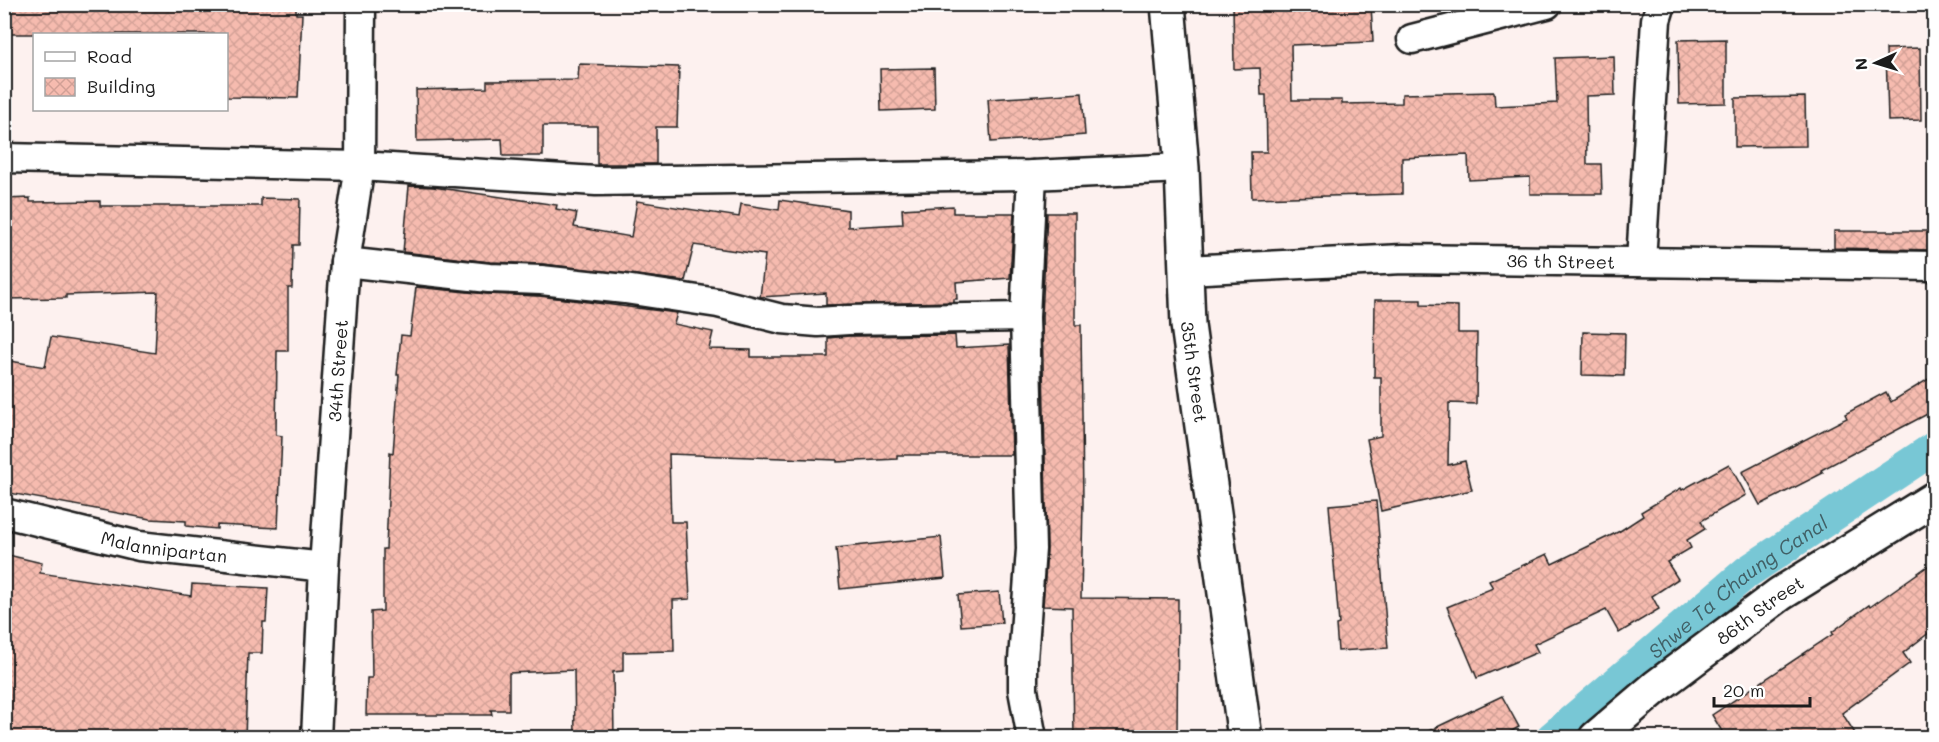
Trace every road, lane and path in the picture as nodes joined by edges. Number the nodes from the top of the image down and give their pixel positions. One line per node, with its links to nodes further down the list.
1 (361, 4): 7 (street, 34th Street)
2 (1168, 4): 8 (main road, 35th Street)
3 (1547, 4): 5 (street)
4 (1661, 4): 10 (street)
5 (1412, 39)
6 (4, 158): 7 (street)
7 (360, 166): 9 (street); 11 (street, 34th Street)
8 (1182, 168): 9 (street); 13 (main road, 35th Street)
9 (1032, 175): 14 (street)
10 (1641, 261): 12 (street, 36 th Street); 13 (street, 36 th Street)
11 (345, 262): 14 (street); 17 (street, 34th Street)
12 (1935, 266)
13 (1186, 270): 20 (main road, 35th Street)
14 (1025, 317): 19 (street)
15 (1935, 499): 21 (main road, 86th Street)
16 (4, 513): 17 (street, Malannipartan)
17 (324, 567): 18 (street, 34th Street)
18 (316, 738)
19 (1032, 738)
20 (1245, 738)
21 (1596, 738)

